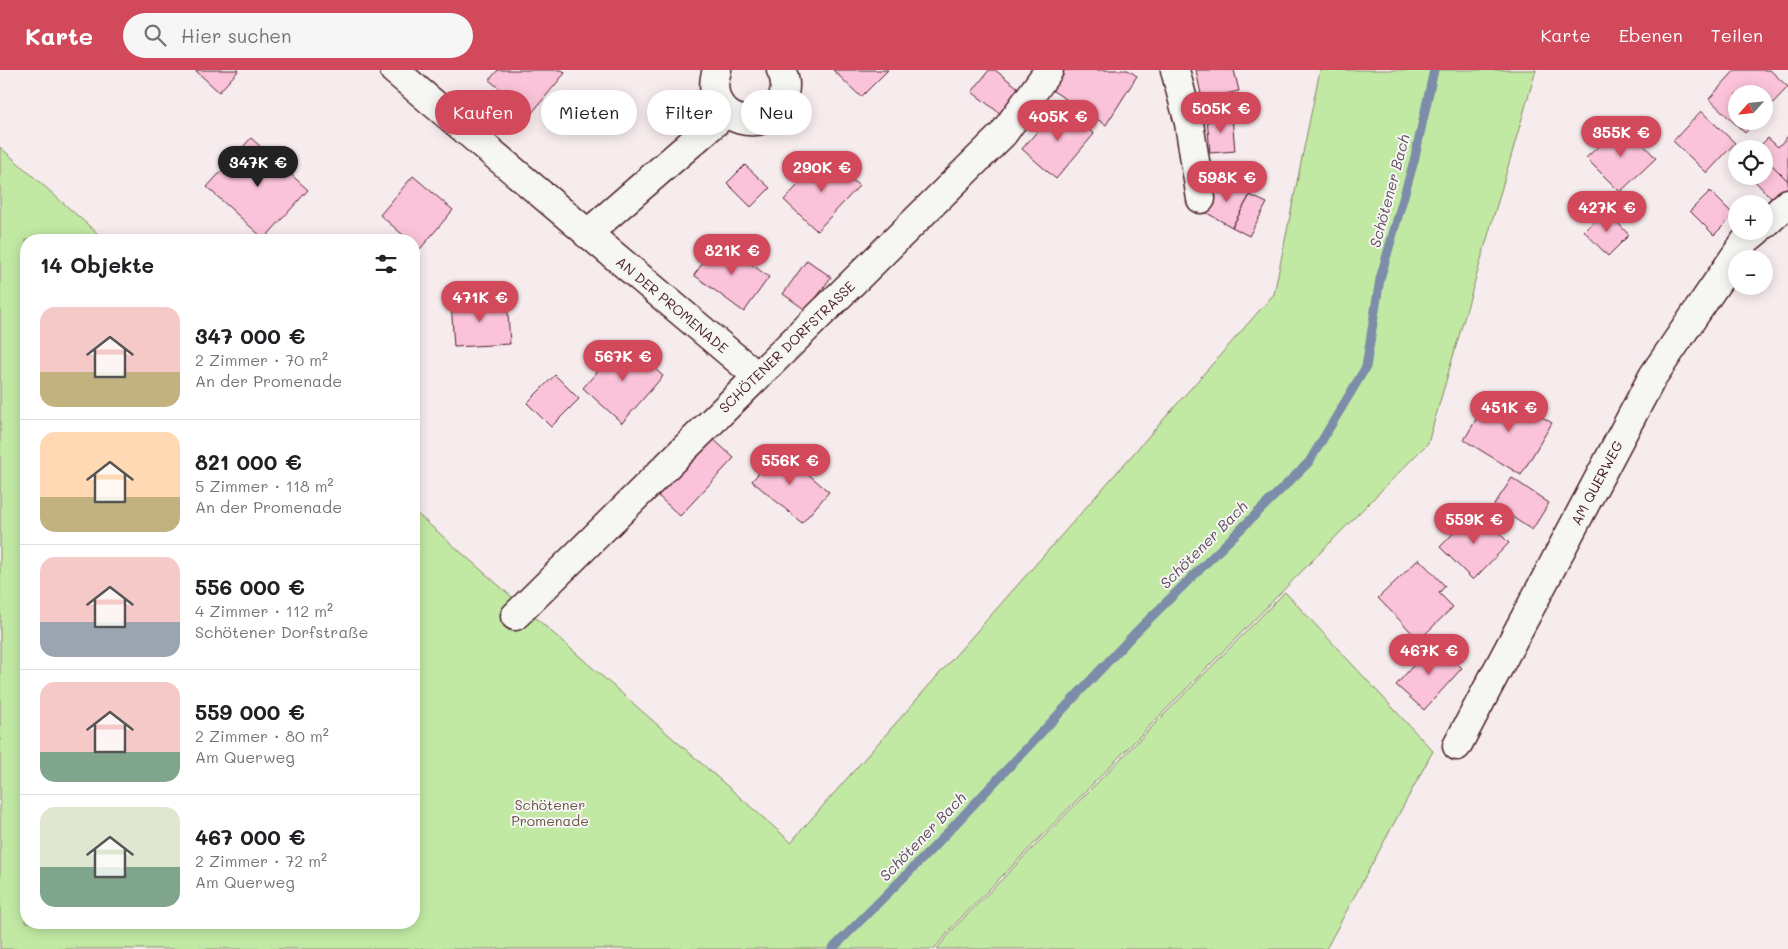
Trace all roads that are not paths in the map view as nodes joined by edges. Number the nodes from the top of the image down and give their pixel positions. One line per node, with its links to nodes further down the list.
1 (394, 70): 12 (street, AN DER PROMENADE)
2 (717, 70): 6 (street)
3 (782, 70): 7 (street)
4 (1049, 70): 14 (street, SCHÖTENER DORFSTRASSE)
5 (1175, 70): 9 (street)
6 (714, 90)
7 (731, 116)
8 (700, 135): 12 (street)
9 (1201, 198)
10 (1788, 203): 11 (street)
11 (1773, 217)
12 (587, 234): 14 (street, AN DER PROMENADE)
13 (1746, 240): 16 (street, AM QUERWEG)
14 (757, 376): 15 (street, SCHÖTENER DORFSTRASSE)
15 (515, 616)
16 (1457, 746)

